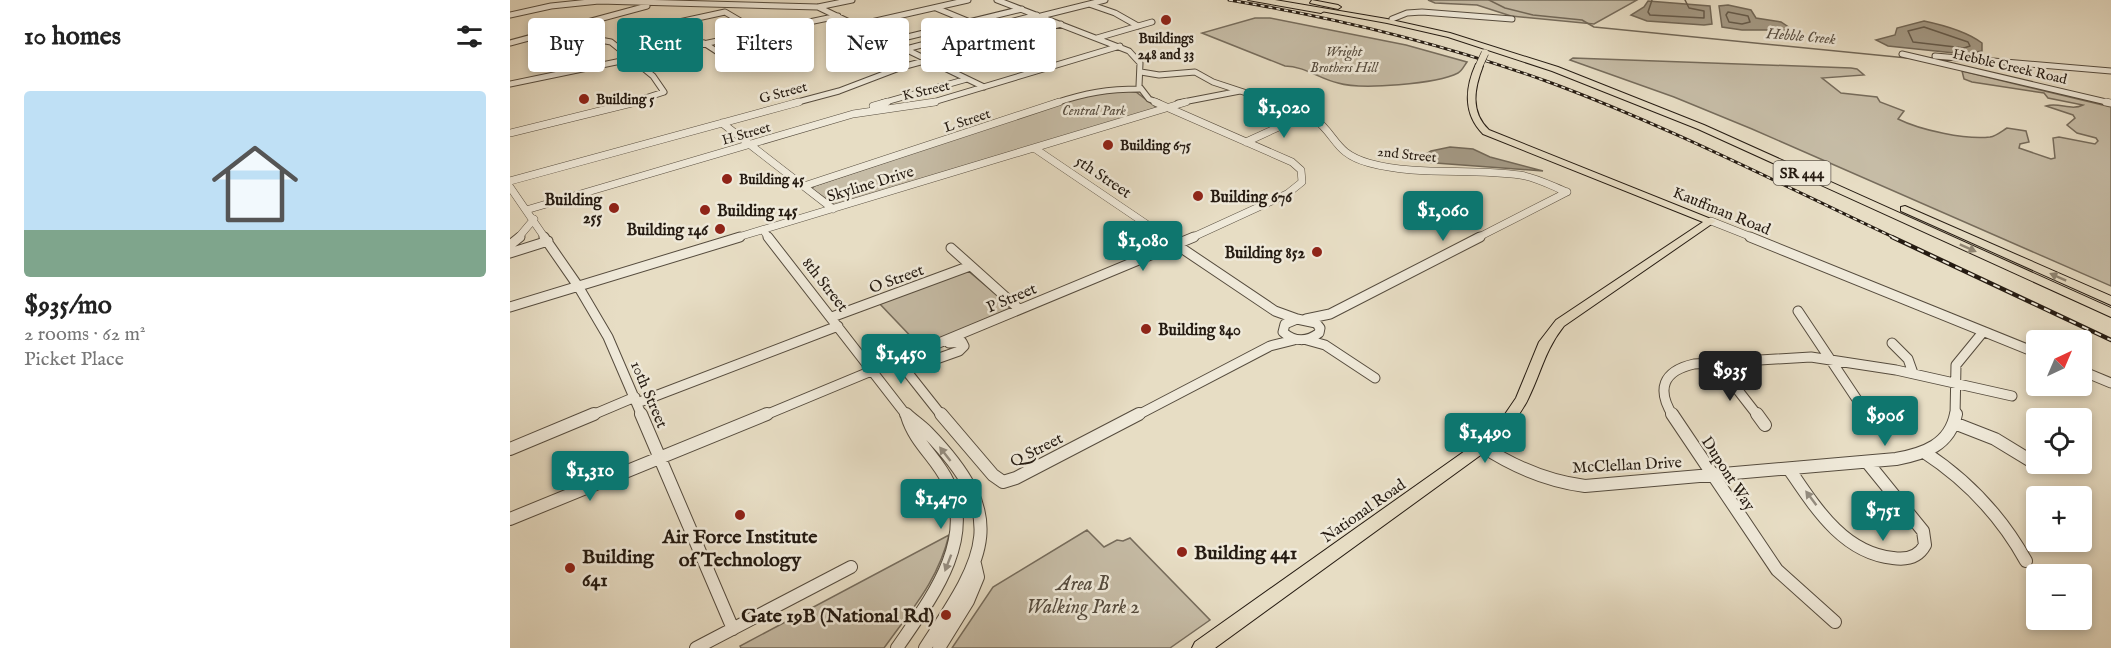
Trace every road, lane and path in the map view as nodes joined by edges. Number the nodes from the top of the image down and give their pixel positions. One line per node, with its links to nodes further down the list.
1 (669, 0): 9 (street)
2 (852, 0): 11 (street)
3 (968, 0): 12 (street)
4 (997, 0): 13 (street)
5 (1105, 0): 10 (street)
6 (1251, 0): 14 (main road)
7 (1263, 0): 14 (highway, SR 444)
8 (1303, 0): 14 (highway, SR 444)
9 (661, 1): 11 (street); 15 (street); 18 (street)
10 (1089, 4): 17 (street); 31 (street)
11 (818, 7): 16 (street)
12 (935, 8): 22 (street); 23 (street)
13 (1022, 9): 17 (street); 24 (street)
14 (1339, 10): 25 (highway, SR 444); 38 (highway, SR 444)
15 (510, 15)
16 (838, 16): 21 (street); 27 (street)
17 (1039, 16): 29 (street); 39 (street)
18 (599, 18)
19 (697, 18): 20 (street)
20 (735, 18)
21 (842, 18)
22 (890, 18)
23 (960, 18)
24 (986, 18)
25 (1392, 19): 26 (street); 38 (highway, SR 444)
26 (1512, 19)
27 (814, 21)
28 (1152, 22): 31 (street)
29 (1061, 24): 30 (street, G Street); 33 (street)
30 (1056, 25)
31 (1138, 26): 33 (street)
32 (528, 38): 35 (street)
33 (1098, 38): 37 (street)
34 (715, 41): 36 (street)
35 (510, 43)
36 (704, 43): 40 (street)
37 (1120, 46): 46 (street); 49 (street, K Street)
38 (1487, 47): 67 (main road, Kauffman Road, bridge); 76 (highway, SR 444, one-way to 38); 81 (highway, SR 444, one-way to 81)
39 (909, 48)
40 (715, 50)
41 (617, 61): 48 (street)
42 (921, 62): 56 (street, G Street)
43 (2111, 71): 52 (street, Hebble Creek Road)
44 (647, 72): 57 (street)
45 (953, 72): 47 (street)
46 (1141, 72): 50 (street); 51 (street, 2nd Street)
47 (967, 79): 49 (street); 55 (street, H Street)
48 (510, 84)
49 (984, 87): 55 (street, K Street)
50 (1140, 89): 54 (street); 62 (street, L Street)
51 (1240, 91): 53 (street, 2nd Street); 54 (street, Skyline Drive)
52 (2111, 103)
53 (1283, 105): 58 (street); 82 (street, 2nd Street)
54 (1166, 107): 58 (street); 60 (street, Skyline Drive)
55 (874, 110): 59 (street, H Street)
56 (722, 123): 59 (street); 61 (street, G Street)
57 (510, 133)
58 (1246, 142): 70 (street, P Street)
59 (750, 145): 62 (street); 65 (street, H Street)
60 (1034, 148): 64 (street, Skyline Drive); 70 (street, 5th Street)
61 (510, 181)
62 (804, 186): 64 (street)
63 (510, 187): 65 (street, 10th Street)
64 (833, 209): 68 (street, Skyline Drive)
65 (526, 210): 66 (street, 10th Street)
66 (534, 219): 69 (street, 10th Street); 71 (street)
67 (1711, 222): 88 (street, Kauffman Road); 110 (main road, National Road)
68 (763, 230): 75 (street, Skyline Drive); 83 (street, 8th Street)
69 (548, 241): 73 (street); 75 (street, 10th Street)
70 (1178, 244): 78 (street, P Street); 80 (street, 5th Street)
71 (510, 245)
72 (951, 248): 74 (street)
73 (510, 253)
74 (970, 266): 78 (street); 83 (street, O Street)
75 (578, 286): 77 (street, Skyline Drive); 105 (street, 10th Street)
76 (2111, 301)
77 (510, 307)
78 (1019, 309): 93 (street, P Street)
79 (1798, 311): 96 (street)
80 (1275, 312): 84 (street, 5th Street); 86 (street, 5th Street)
81 (2111, 313)
82 (1330, 314): 84 (street); 87 (street)
83 (832, 318): 85 (street, 8th Street)
84 (1302, 319): 86 (street); 87 (street)
85 (838, 326): 98 (street, 8th Street); 105 (street)
86 (1283, 329): 89 (street); 94 (street, Q Street)
87 (1319, 330): 90 (street); 92 (street)
88 (1983, 332): 95 (street, Kauffman Road); 102 (street)
89 (1294, 340): 90 (street, Q Street); 94 (street, Q Street)
90 (1306, 340): 92 (street)
91 (1892, 343): 99 (street)
92 (1325, 345): 101 (street)
93 (932, 346): 94 (street, Q Street); 98 (street, P Street)
94 (1270, 346)
95 (2026, 349)
96 (1830, 359): 97 (street, Dupont Way); 99 (street, Dupont Way); 106 (street)
97 (1716, 362): 109 (street); 117 (street, Dupont Way)
98 (872, 372): 107 (street, 8th Street); 113 (street, P Street)
99 (1913, 373): 102 (street, Dupont Way)
100 (2092, 375): 103 (street)
101 (1375, 378)
102 (1955, 383): 104 (street, Dupont Way); 108 (street)
103 (2111, 383)
104 (2012, 396)
105 (636, 400): 111 (street); 113 (street, 10th Street)
106 (1864, 410)
107 (907, 416): 120 (street, 8th Street, one-way to 107); 125 (street, 8th Street, one-way to 125)
108 (1954, 423): 112 (street, McClellan Drive); 114 (street)
109 (1765, 425)
110 (1482, 446): 117 (street, McClellan Drive); 130 (main road, National Road)
111 (510, 450)
112 (1924, 452): 115 (street, McClellan Drive); 119 (street)
113 (658, 458): 118 (street, P Street); 123 (street, 10th Street)
114 (2026, 458)
115 (1867, 462): 116 (street, McClellan Drive); 116 (street, one-way to 116)
116 (1789, 469): 117 (street, McClellan Drive)
117 (1713, 476): 122 (street, Dupont Way)
118 (510, 519)
119 (2026, 561)
120 (975, 564): 126 (street); 127 (street); 128 (street); 129 (street)
121 (851, 567): 123 (street)
122 (1835, 622)
123 (733, 629): 124 (street)
124 (696, 648)
125 (897, 648)
126 (919, 648)
127 (925, 648)
128 (931, 648)
129 (939, 648)
130 (1201, 648)

